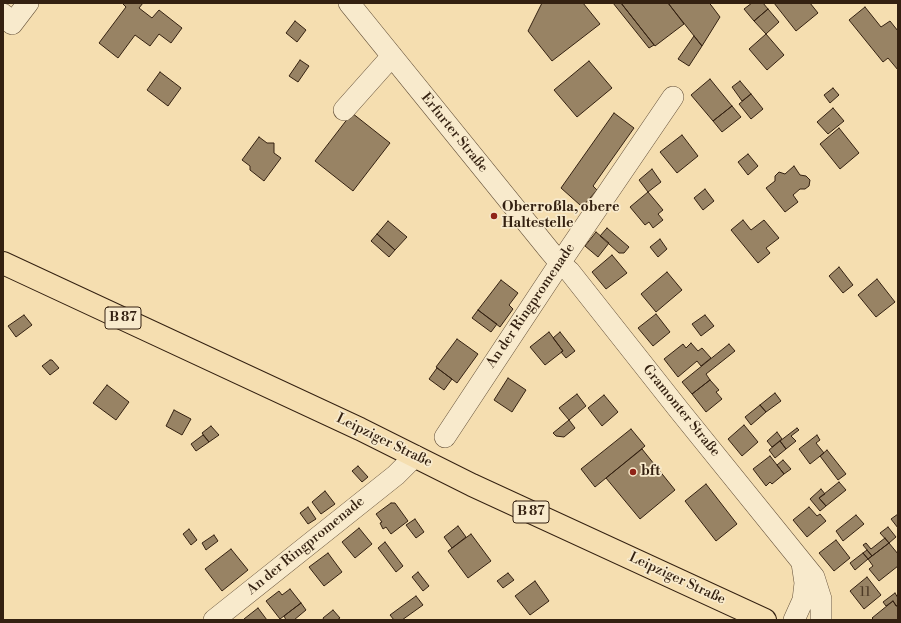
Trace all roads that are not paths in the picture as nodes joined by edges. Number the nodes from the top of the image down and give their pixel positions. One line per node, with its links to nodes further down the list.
1 (28, 3): 3 (street)
2 (349, 3): 4 (street, Erfurter Straße)
3 (3, 14)
4 (392, 56): 6 (street); 8 (street, Erfurter Straße)
5 (673, 97): 8 (street, An der Ringpromenade)
6 (344, 110)
7 (3, 263): 10 (main road, Leipziger Straße / B 87)
8 (560, 263): 9 (street, An der Ringpromenade); 11 (street, Gramonter Straße)
9 (444, 437)
10 (415, 456): 12 (street, An der Ringpromenade); 13 (main road, Leipziger Straße / B 87)
11 (801, 561): 14 (street, Gramonter Straße); 15 (street, Gramonter Straße)
12 (219, 618)
13 (765, 620)
14 (794, 620)
15 (822, 620)

